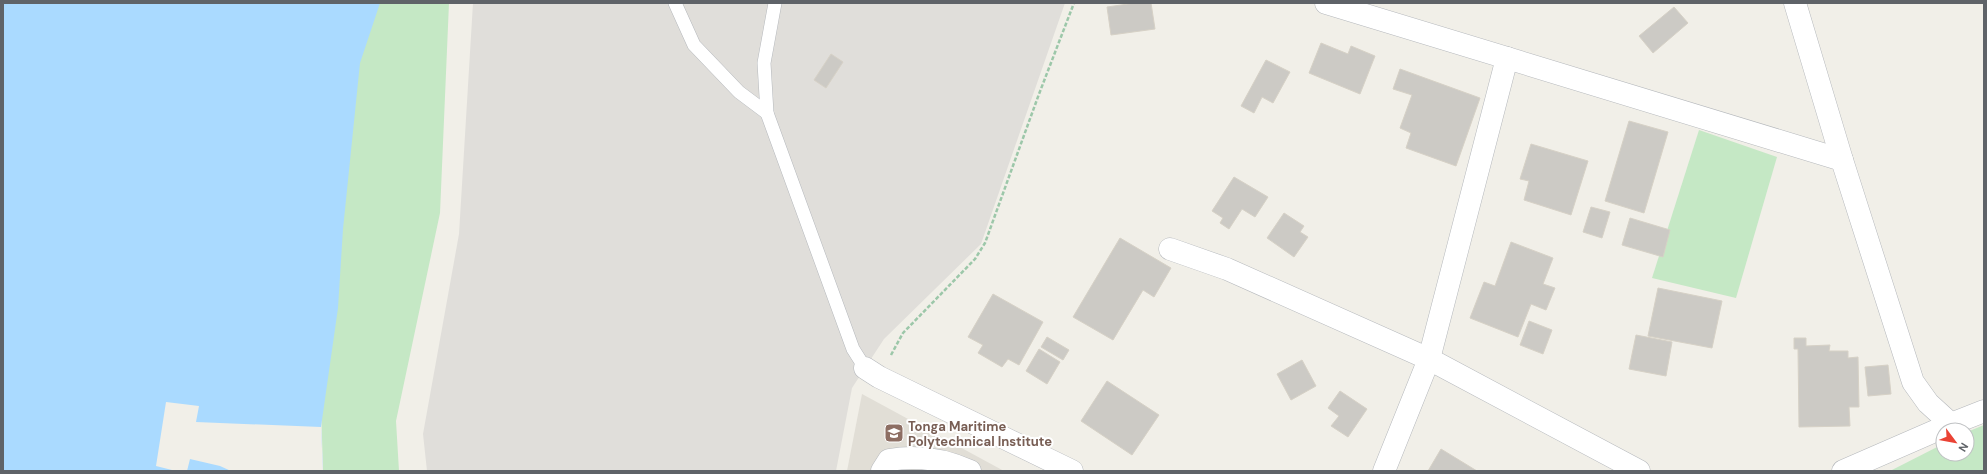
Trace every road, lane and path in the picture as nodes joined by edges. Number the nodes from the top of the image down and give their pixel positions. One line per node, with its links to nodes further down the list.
1 (675, 3): 7 (lane)
2 (776, 3): 7 (lane)
3 (1074, 3): 12 (path)
4 (1326, 3): 6 (street)
5 (1795, 3): 8 (street)
6 (1507, 58): 8 (street); 10 (street)
7 (766, 113): 11 (lane)
8 (1842, 160): 14 (street)
9 (1170, 249): 10 (street)
10 (1429, 358): 20 (street); 21 (street)
11 (865, 368): 12 (street)
12 (886, 380): 19 (street)
13 (1984, 411): 15 (street)
14 (1949, 422)
15 (1956, 422)
16 (1935, 431): 22 (street)
17 (882, 471): 18 (street)
18 (970, 471)
19 (1072, 471)
20 (1384, 471)
21 (1639, 471)
22 (1843, 471)

